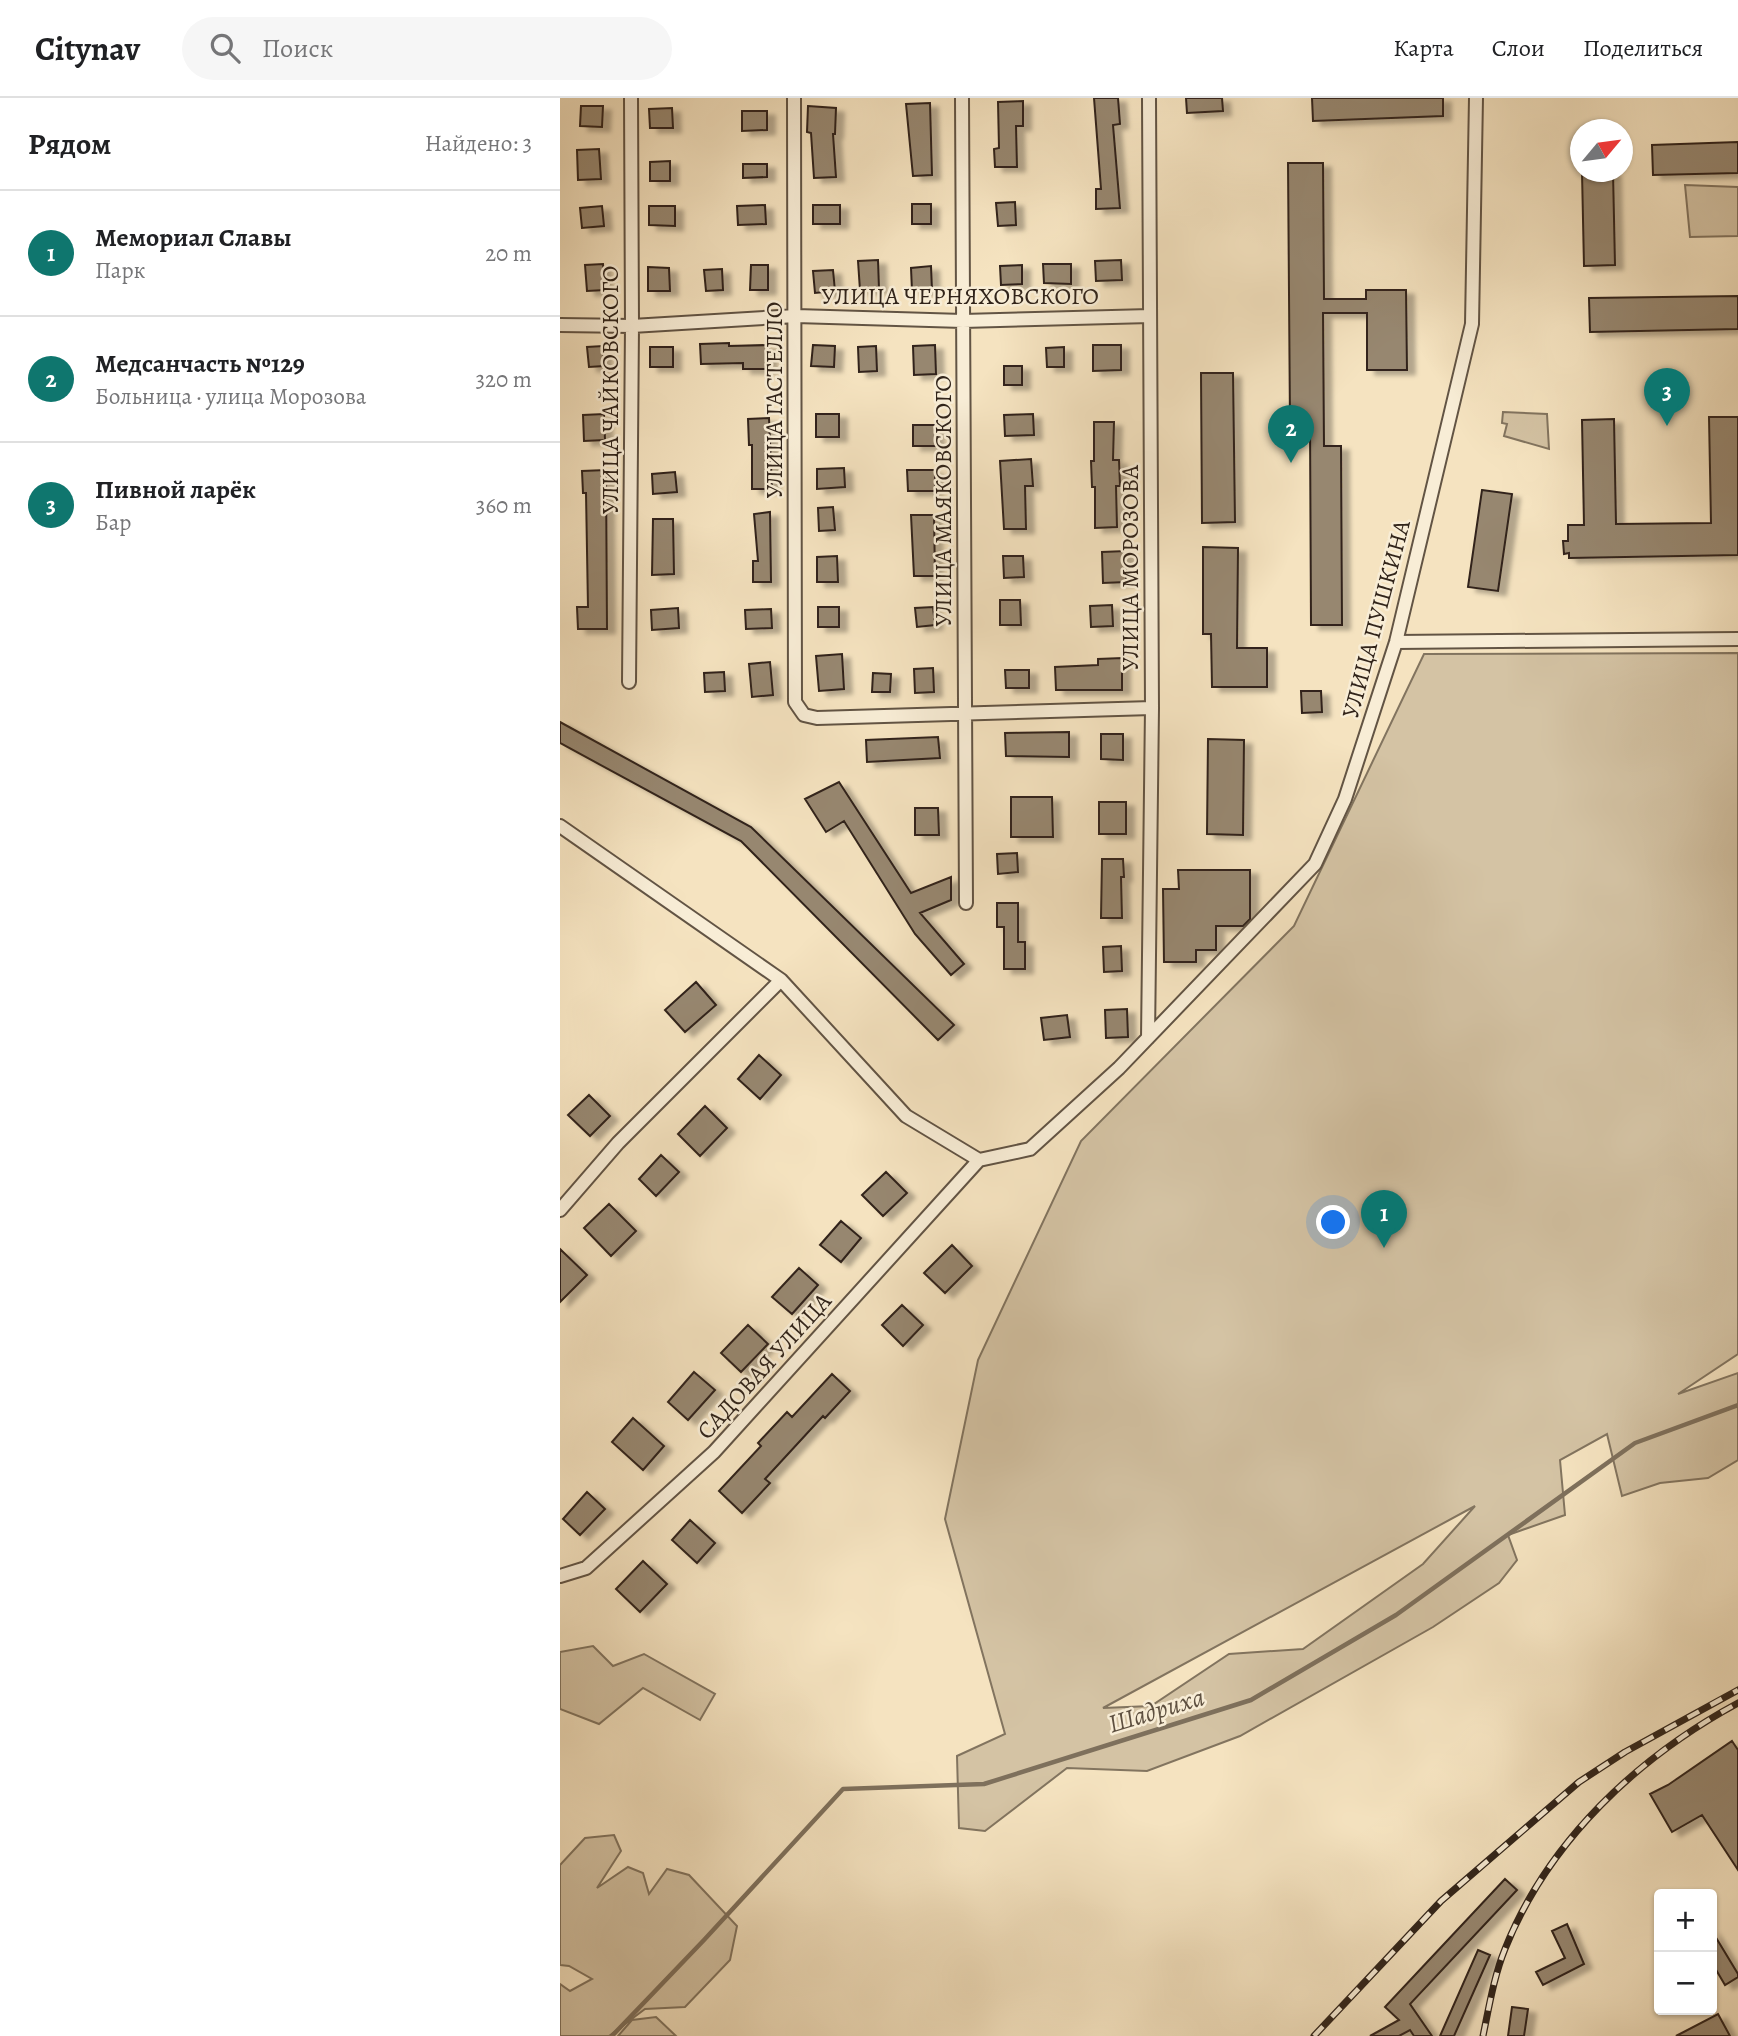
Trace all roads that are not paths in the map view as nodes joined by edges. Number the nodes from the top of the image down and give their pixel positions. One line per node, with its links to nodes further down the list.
1 (631, 98): 10 (street, УЛИЦА ЧАЙКОВСКОГО)
2 (794, 98): 6 (street, УЛИЦА ГАСТЕЛЛО)
3 (962, 98): 8 (street, УЛИЦА МАЯКОВСКОГО)
4 (1149, 98): 7 (street, УЛИЦА МОРОЗОВА)
5 (1476, 98): 12 (street, УЛИЦА ПУШКИНА)
6 (796, 316): 8 (street, УЛИЦА ЧЕРНЯХОВСКОГО); 10 (street, УЛИЦА ЧЕРНЯХОВСКОГО); 15 (street, УЛИЦА ГАСТЕЛЛО)
7 (1150, 316): 8 (street, УЛИЦА ЧЕРНЯХОВСКОГО); 14 (street, УЛИЦА МОРОЗОВА)
8 (962, 321): 15 (street, УЛИЦА МАЯКОВСКОГО)
9 (560, 325): 10 (street, УЛИЦА ЧЕРНЯХОВСКОГО)
10 (632, 326): 13 (street, УЛИЦА ЧАЙКОВСКОГО)
11 (1738, 639): 12 (street)
12 (1396, 642): 19 (street, УЛИЦА ПУШКИНА)
13 (629, 682)
14 (1152, 708): 15 (street); 19 (street, УЛИЦА МОРОЗОВА)
15 (965, 713): 17 (street, УЛИЦА МАЯКОВСКОГО)
16 (560, 825): 18 (street)
17 (966, 903)
18 (781, 980): 20 (street); 21 (street)
19 (1149, 1038): 20 (street, УЛИЦА ПУШКИНА)
20 (979, 1160): 22 (street, САДОВАЯ УЛИЦА)
21 (560, 1210)
22 (560, 1576)

